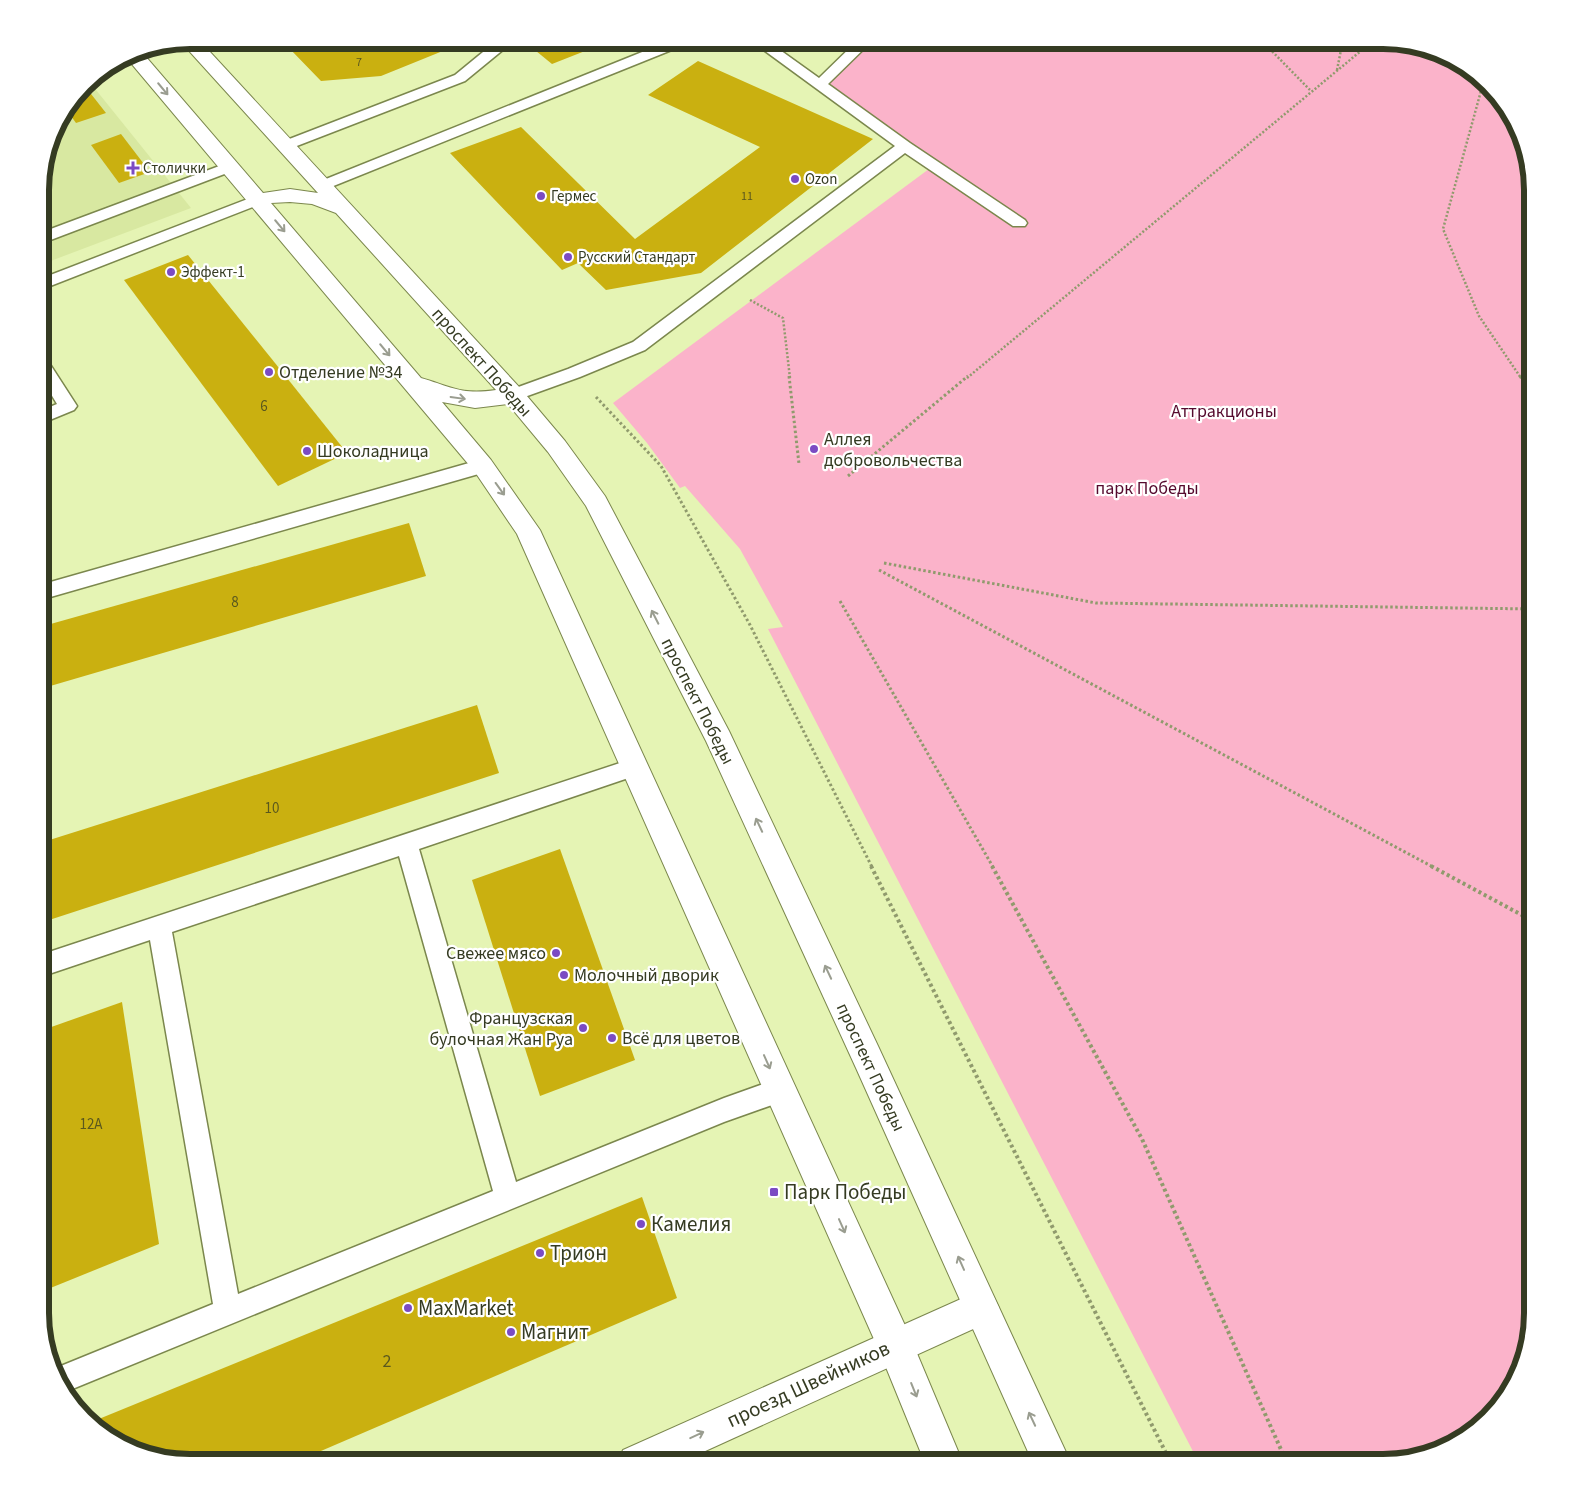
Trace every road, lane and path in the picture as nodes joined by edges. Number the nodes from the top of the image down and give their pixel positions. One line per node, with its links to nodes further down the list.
1 (197, 49): 14 (main road, проспект Победы)
2 (495, 49): 14 (lane)
3 (662, 49): 17 (lane)
4 (769, 49): 11 (lane)
5 (857, 49): 11 (lane)
6 (1270, 49): 13 (path)
7 (1341, 49): 10 (path)
8 (1363, 49): 10 (path)
9 (138, 59): 16 (main road, one-way to 16)
10 (1336, 70): 13 (path)
11 (819, 85): 15 (lane)
12 (1482, 89): 27 (path)
13 (1311, 91): 32 (path)
14 (284, 146): 17 (main road, проспект Победы)
15 (905, 146): 20 (lane); 24 (lane)
16 (230, 167): 18 (main road); 21 (lane)
17 (321, 186): 19 (main road, проспект Победы)
18 (258, 200): 19 (main road); 22 (lane); 26 (main road, one-way to 26)
19 (343, 210): 28 (main road, проспект Победы)
20 (1020, 223)
21 (49, 236)
22 (49, 281)
23 (782, 318): 30 (path)
24 (574, 373): 28 (lane); 52 (path)
25 (49, 376): 29 (lane)
26 (413, 382): 28 (main road, one-way to 28); 31 (main road)
27 (1524, 383)
28 (513, 395): 45 (main road, проспект Победы, one-way to 28)
29 (49, 414)
30 (799, 464)
31 (483, 466): 35 (lane); 38 (main road, one-way to 38)
32 (848, 476)
33 (884, 563): 37 (path)
34 (879, 570): 40 (path)
35 (49, 589)
36 (840, 601): 53 (path)
37 (1524, 609)
38 (635, 767): 39 (lane); 43 (main road, one-way to 43)
39 (406, 843): 41 (lane); 44 (lane)
40 (1524, 916)
41 (159, 926): 42 (lane); 46 (lane)
42 (49, 963)
43 (780, 1090): 44 (lane); 47 (main road, one-way to 47)
44 (508, 1198): 46 (lane)
45 (981, 1308): 47 (main road, проезд Швейников); 51 (main road, проспект Победы, one-way to 45)
46 (228, 1312): 48 (lane)
47 (895, 1345): 49 (main road, проезд Швейников, one-way to 47); 50 (main road, one-way to 50)
48 (65, 1378)
49 (656, 1454)
50 (940, 1454)
51 (1048, 1454)
52 (1166, 1454)
53 (1283, 1454)

